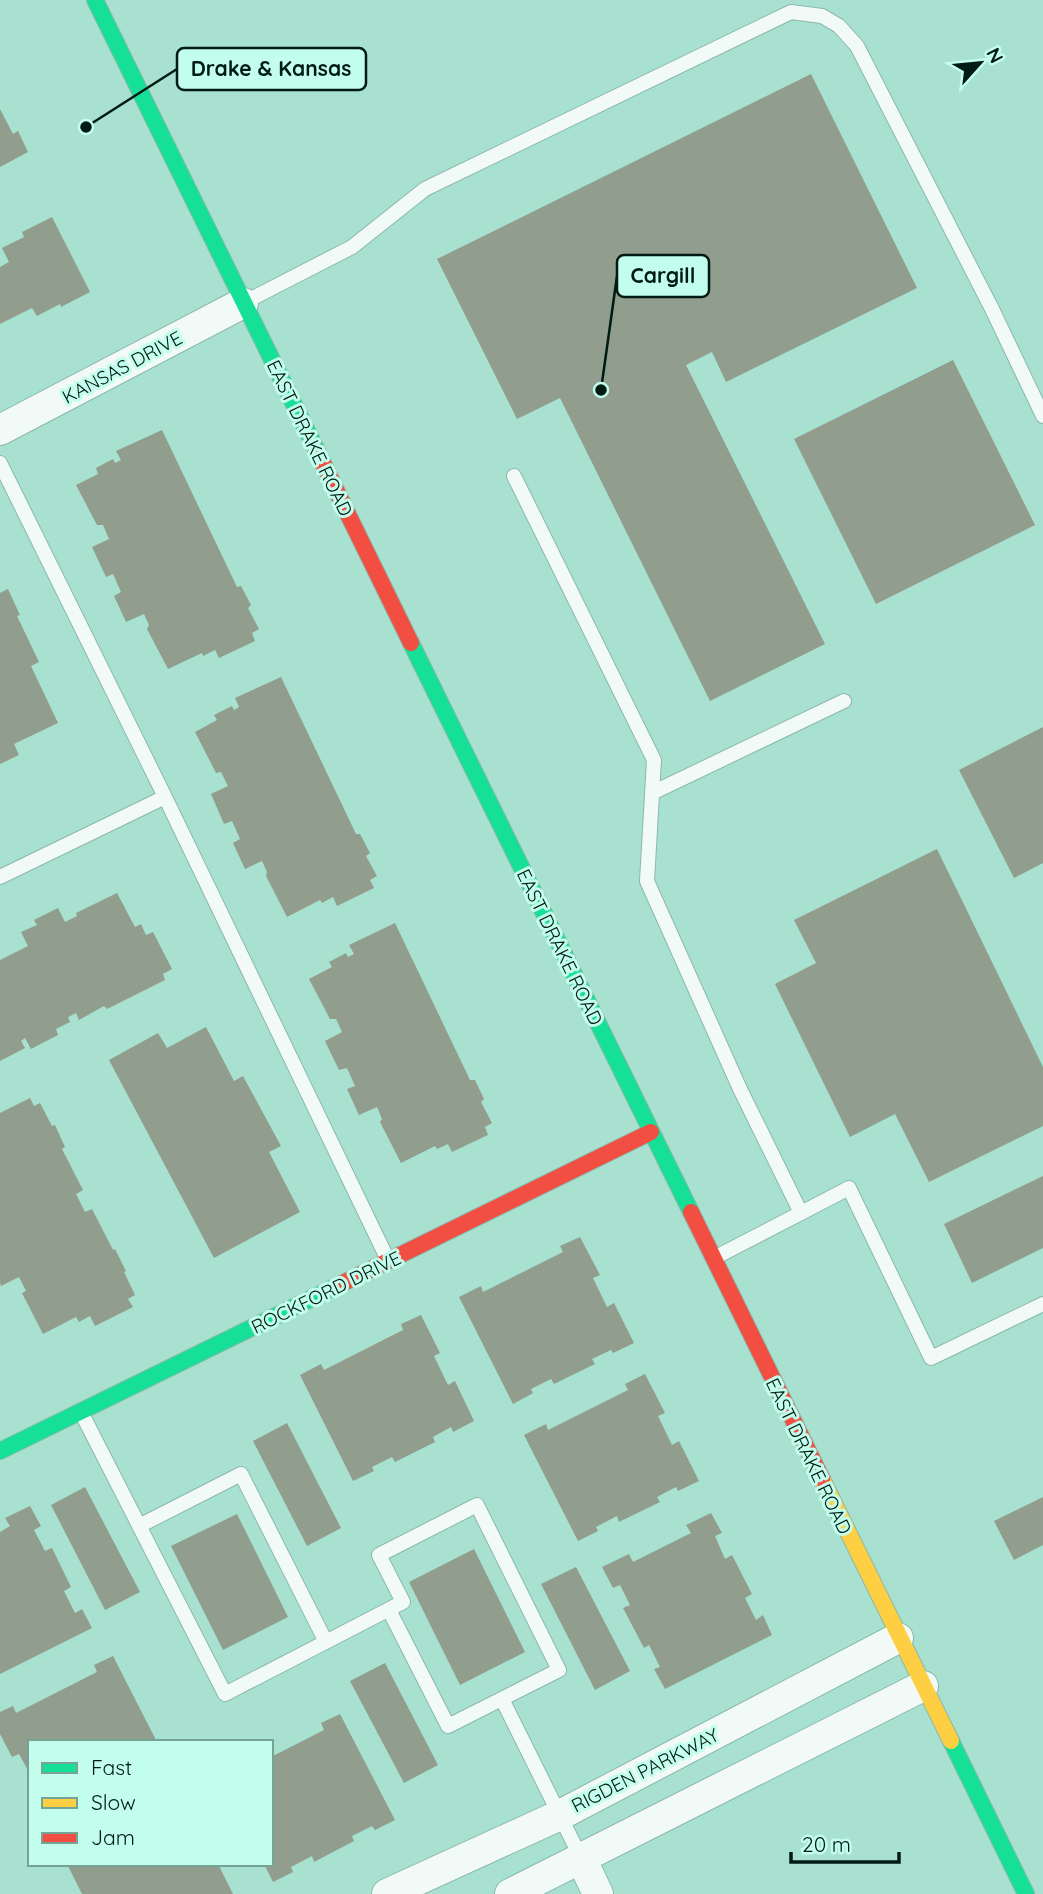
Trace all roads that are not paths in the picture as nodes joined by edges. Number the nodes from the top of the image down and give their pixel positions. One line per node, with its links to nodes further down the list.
1 (95, 0): 2 (main road, EAST DRAKE ROAD)
2 (243, 303): 3 (lane); 4 (street, KANSAS DRIVE); 11 (main road, EAST DRAKE ROAD)
3 (1043, 416)
4 (0, 430)
5 (0, 463): 9 (lane)
6 (514, 476): 8 (lane)
7 (844, 701): 8 (lane)
8 (654, 792): 12 (lane)
9 (165, 797): 10 (lane); 14 (lane)
10 (0, 877)
11 (651, 1132): 13 (main road, EAST DRAKE ROAD); 14 (main road, ROCKFORD DRIVE)
12 (801, 1213): 13 (lane); 15 (lane)
13 (713, 1259): 20 (main road, EAST DRAKE ROAD)
14 (388, 1261): 16 (main road, ROCKFORD DRIVE)
15 (1043, 1304)
16 (81, 1412): 17 (main road, ROCKFORD DRIVE); 18 (lane)
17 (0, 1451)
18 (139, 1526): 21 (lane); 21 (lane)
19 (389, 1610): 21 (lane); 23 (lane); 23 (lane)
20 (898, 1638): 22 (main road, EAST DRAKE ROAD); 24 (street, RIGDEN PARKWAY)
21 (326, 1642)
22 (923, 1686): 25 (street); 29 (main road, EAST DRAKE ROAD)
23 (502, 1699): 24 (lane)
24 (560, 1815): 25 (lane); 26 (street, RIGDEN PARKWAY)
25 (581, 1858): 27 (street); 28 (street)
26 (387, 1894)
27 (510, 1894)
28 (598, 1894)
29 (1026, 1894)

